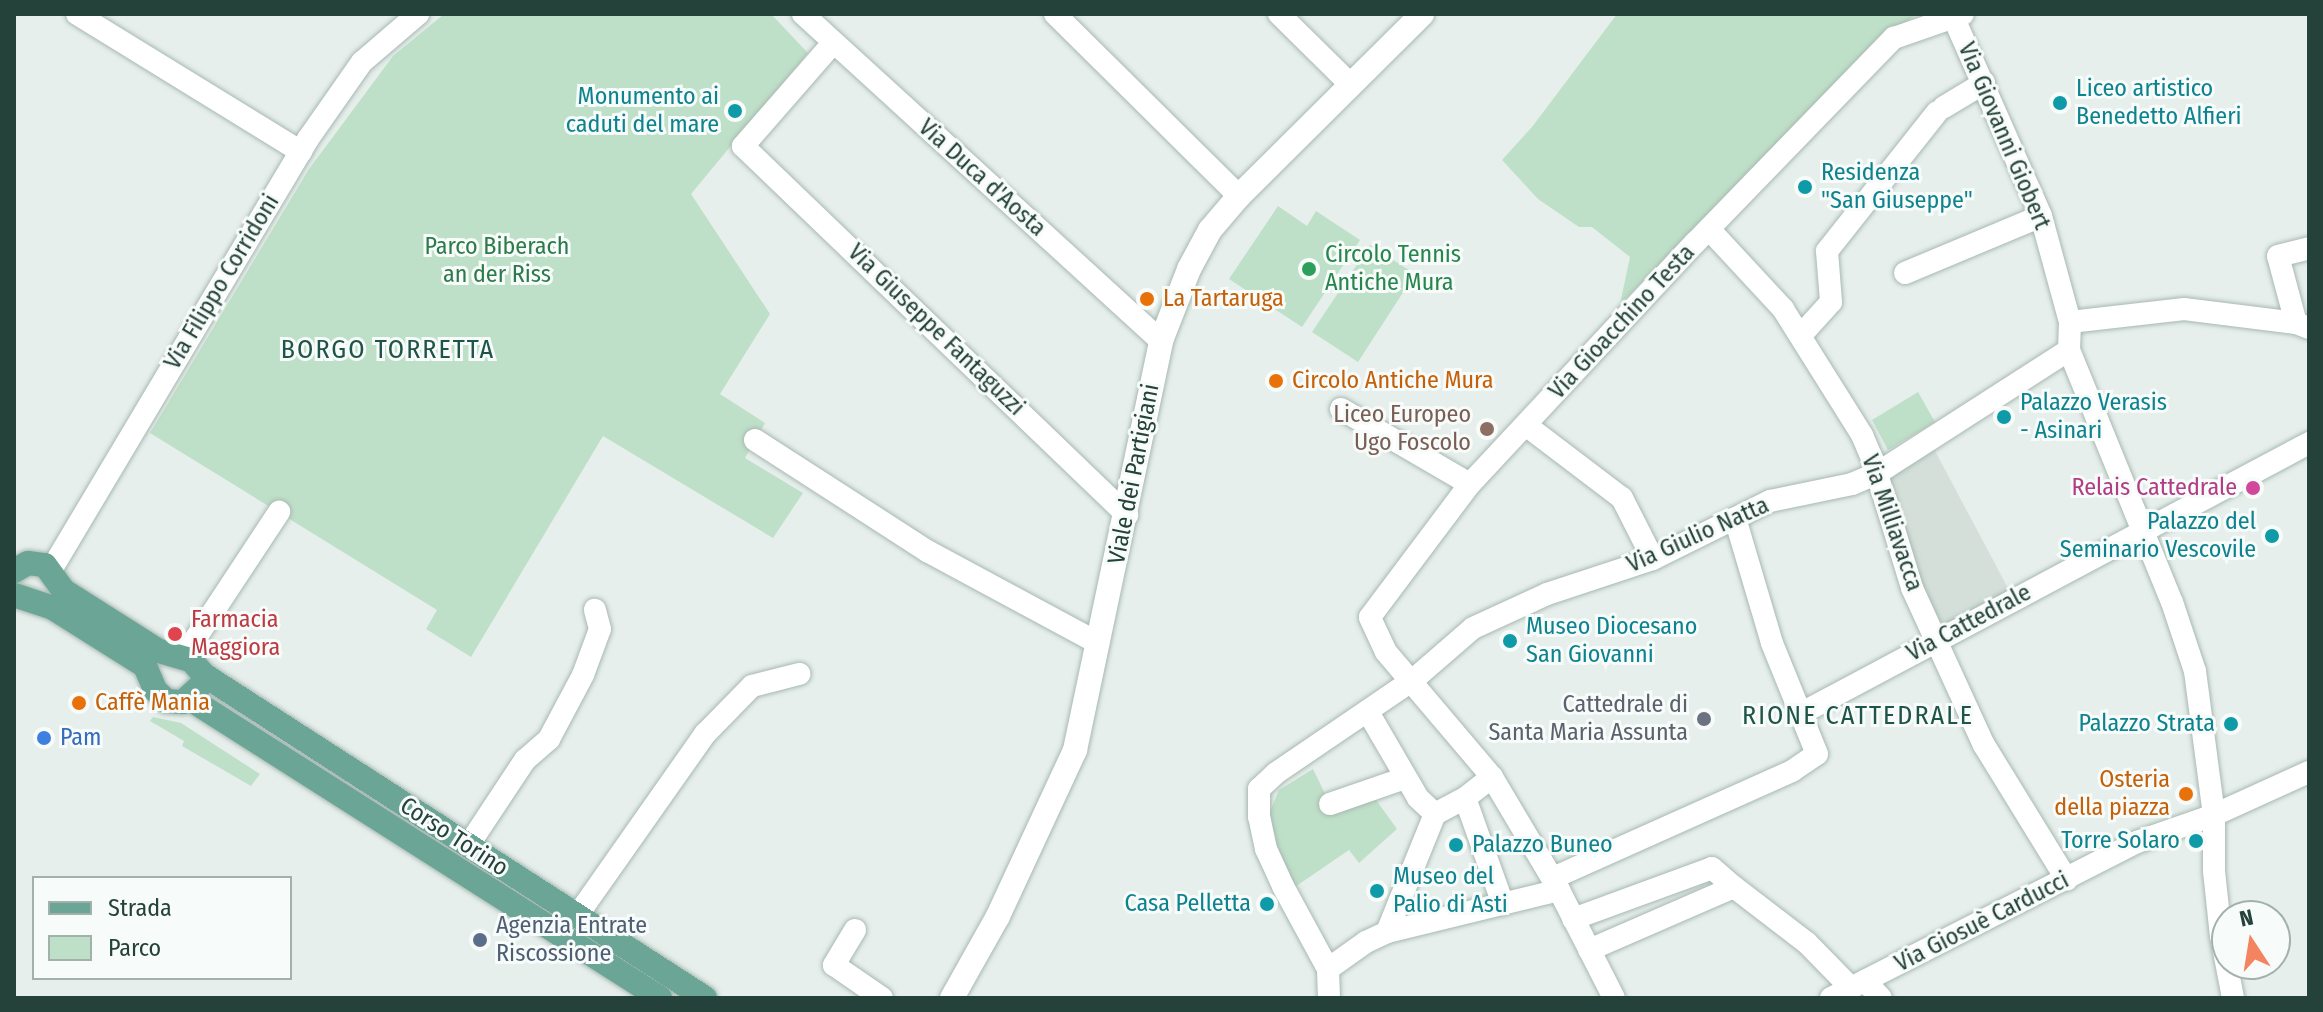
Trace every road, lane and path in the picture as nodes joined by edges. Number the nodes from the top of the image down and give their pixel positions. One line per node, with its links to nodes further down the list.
1 (77, 14): 11 (street)
2 (418, 14): 11 (street, Via Filippo Corridoni)
3 (803, 14): 8 (street, Via Duca d'Aosta)
4 (1055, 14): 12 (street)
5 (1279, 14): 10 (street)
6 (1422, 14): 10 (street, Viale dei Partigiani)
7 (1956, 15): 9 (street, Via Giovanni Giobert); 14 (street, Via Gioacchino Testa)
8 (833, 43): 20 (street, Via Duca d'Aosta); 29 (street, Via Giuseppe Fantaguzzi)
9 (1984, 83): 13 (street, Via Giovanni Giobert); 19 (street)
10 (1351, 85): 12 (street, Viale dei Partigiani)
11 (301, 152): 34 (street, Via Filippo Corridoni)
12 (1239, 196): 20 (street, Viale dei Partigiani)
13 (2041, 216): 16 (street); 17 (street, Via Giovanni Giobert)
14 (1709, 229): 19 (street, Via Milliavacca); 23 (street, Via Gioacchino Testa)
15 (2309, 248): 18 (street)
16 (1905, 273)
17 (2070, 322): 18 (street); 21 (street, Via Giovanni Giobert)
18 (2303, 325)
19 (1802, 334): 26 (street, Via Milliavacca)
20 (1161, 341): 29 (street, Viale dei Partigiani)
21 (2069, 350): 26 (street, Via Giulio Natta); 31 (street, Via Giovanni Giobert)
22 (1341, 409): 27 (street)
23 (1527, 426): 27 (street, Via Gioacchino Testa); 32 (street)
24 (755, 440): 38 (street)
25 (2309, 443): 31 (street, Via Cattedrale)
26 (1876, 474): 30 (street, Via Giulio Natta); 37 (street, Via Milliavacca)
27 (1470, 484): 42 (street, Via Gioacchino Testa)
28 (279, 512): 39 (street)
29 (1127, 515): 38 (street, Viale dei Partigiani)
30 (1735, 518): 32 (street, Via Giulio Natta); 45 (street)
31 (2144, 531): 37 (street, Via Cattedrale); 52 (street, Via Giovanni Giobert)
32 (1653, 559): 42 (street, Via Giulio Natta)
33 (16, 566): 34 (main road)
34 (51, 570): 39 (main road, Corso Torino)
35 (14, 595): 43 (main road, Corso Torino)
36 (595, 610): 53 (street)
37 (1937, 640): 45 (street, Via Cattedrale); 54 (street, Via Milliavacca)
38 (1098, 643): 68 (street, Viale dei Partigiani)
39 (184, 656): 41 (main road, Corso Torino)
40 (799, 674): 58 (street)
41 (204, 675): 43 (main road); 53 (main road, Corso Torino)
42 (1413, 680): 44 (street, Via Giulio Natta); 47 (street)
43 (190, 699): 65 (main road, Corso Torino)
44 (1368, 712): 48 (street); 63 (street, Via Giulio Natta)
45 (1800, 714): 55 (street)
46 (2309, 772): 52 (street, Via Giosuè Carducci)
47 (1492, 777): 49 (street); 55 (street)
48 (1405, 778): 50 (street); 51 (street)
49 (1465, 798): 51 (street); 57 (street)
50 (1330, 804)
51 (1435, 814): 61 (street)
52 (2214, 815): 54 (street, Via Giosuè Carducci); 71 (street, Via Giovanni Giobert)
53 (468, 846): 58 (main road, Corso Torino)
54 (2067, 880): 64 (street, Via Giosuè Carducci)
55 (1556, 884): 57 (street); 59 (street)
56 (1734, 887): 59 (street); 62 (street); 64 (street)
57 (1503, 904): 61 (street)
58 (577, 916): 66 (main road, Corso Torino)
59 (1573, 919): 62 (street)
60 (855, 930): 67 (street)
61 (1387, 932): 63 (street)
62 (1589, 950): 70 (street)
63 (1328, 969): 69 (street)
64 (1861, 992)
65 (660, 998)
66 (705, 998)
67 (882, 998)
68 (952, 998)
69 (1329, 998)
70 (1614, 998)
71 (2233, 998)

